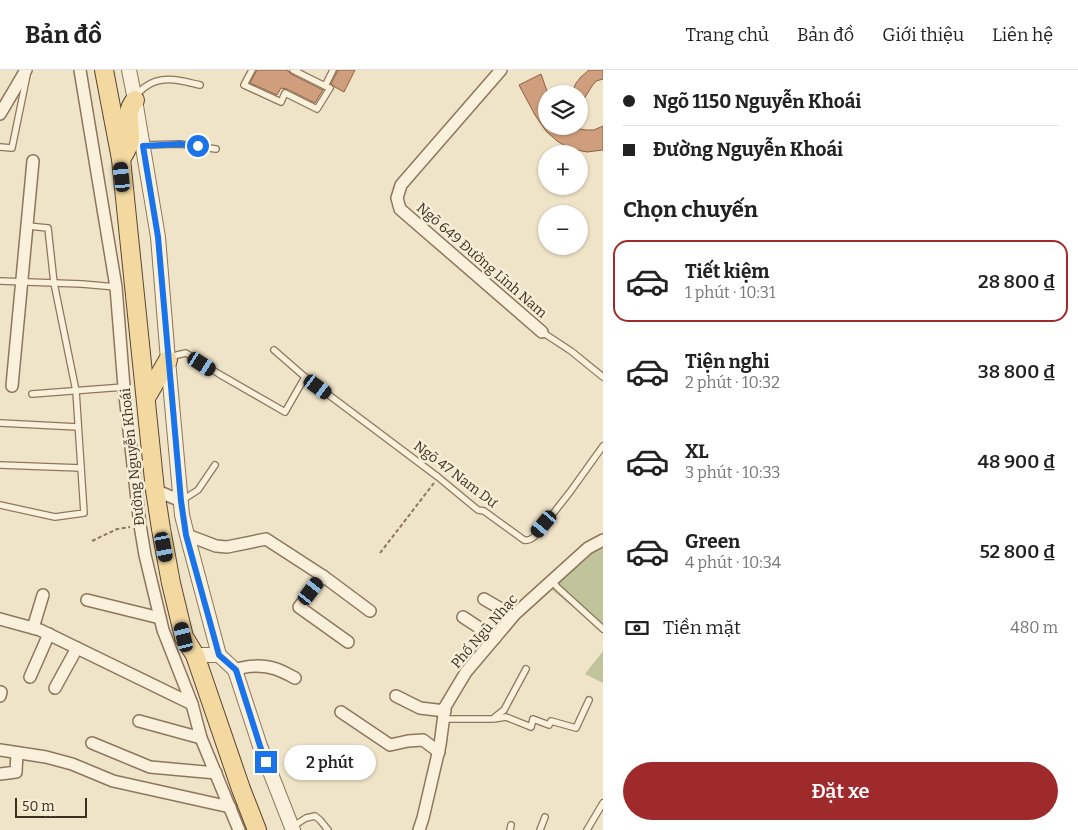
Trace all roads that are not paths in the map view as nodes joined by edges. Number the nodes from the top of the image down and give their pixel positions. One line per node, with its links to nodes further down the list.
1 (27, 70): 12 (street); 14 (lane)
2 (80, 70): 22 (street, Đường Nguyễn Khoái)
3 (104, 70): 16 (main road, Đường Nguyễn Khoái)
4 (129, 70): 11 (street)
5 (252, 70): 10 (lane)
6 (293, 70): 10 (lane)
7 (333, 70): 10 (lane)
8 (501, 70): 23 (street, Ngõ 649 Đường Lĩnh Nam)
9 (200, 85): 11 (lane)
10 (325, 86)
11 (135, 100): 13 (street); 16 (main road)
12 (0, 114)
13 (143, 146): 15 (lane); 25 (street)
14 (0, 147)
15 (216, 149)
16 (120, 158): 32 (main road, Đường Nguyễn Khoái)
17 (33, 162): 18 (street)
18 (28, 226): 20 (street); 21 (lane)
19 (0, 280): 20 (lane)
20 (22, 282): 21 (lane); 28 (street)
21 (54, 283): 22 (lane); 30 (lane)
22 (116, 287): 29 (street, Đường Nguyễn Khoái)
23 (542, 332): 27 (lane)
24 (274, 350): 26 (lane, Ngõ 47 Nam Dư)
25 (168, 360): 26 (lane); 32 (main road); 40 (street)
26 (305, 377): 35 (lane, Ngõ 47 Nam Dư)
27 (603, 377)
28 (12, 386)
29 (124, 387): 30 (lane); 52 (street, Đường Nguyễn Khoái)
30 (76, 391): 31 (lane); 34 (lane)
31 (32, 394)
32 (146, 398): 39 (main road, Đường Nguyễn Khoái)
33 (0, 423): 34 (lane)
34 (78, 428): 38 (lane)
35 (603, 446)
36 (0, 465): 38 (lane)
37 (215, 465): 40 (lane)
38 (81, 468): 41 (lane)
39 (156, 490): 40 (street); 60 (main road, Đường Nguyễn Khoái)
40 (181, 501): 42 (street)
41 (0, 505)
42 (186, 535): 44 (street); 61 (street)
43 (603, 540): 45 (street, Phố Ngũ Nhạc)
44 (323, 576): 49 (street); 58 (street)
45 (552, 580): 50 (street, Phố Ngũ Nhạc); 55 (lane)
46 (44, 595): 54 (street)
47 (484, 599): 50 (street)
48 (87, 600): 52 (street)
49 (370, 611)
50 (513, 616): 57 (street, Phố Ngũ Nhạc)
51 (463, 617): 57 (street)
52 (160, 618): 69 (street, Đường Nguyễn Khoái)
53 (0, 619): 54 (street)
54 (33, 628): 56 (street)
55 (603, 629)
56 (49, 634): 59 (street); 64 (street)
57 (495, 638): 71 (street, Phố Ngũ Nhạc)
58 (348, 642)
59 (77, 648): 66 (street); 69 (street)
60 (196, 655): 61 (street); 86 (main road, Đường Nguyễn Khoái)
61 (219, 655): 63 (street)
62 (526, 669): 72 (lane)
63 (236, 670): 65 (street); 84 (street)
64 (30, 677)
65 (295, 678)
66 (55, 688)
67 (396, 696): 71 (street)
68 (589, 700): 72 (lane)
69 (192, 704): 74 (street, Đường Nguyễn Khoái)
70 (341, 712): 78 (street)
71 (444, 715): 72 (lane); 78 (street, Phố Ngũ Nhạc)
72 (493, 719)
73 (140, 721): 74 (street)
74 (201, 738): 79 (street, Đường Nguyễn Khoái)
75 (92, 743): 79 (street)
76 (0, 750): 77 (street)
77 (17, 752): 80 (street); 82 (street)
78 (438, 752): 88 (street, Phố Ngũ Nhạc)
79 (216, 773): 82 (street, Đường Nguyễn Khoái)
80 (0, 774)
81 (603, 803): 90 (lane)
82 (230, 807): 85 (street, Đường Nguyễn Khoái)
83 (545, 817): 89 (lane)
84 (292, 829): 87 (lane)
85 (239, 830)
86 (257, 830)
87 (328, 830)
88 (419, 830)
89 (540, 830)
90 (587, 830)

